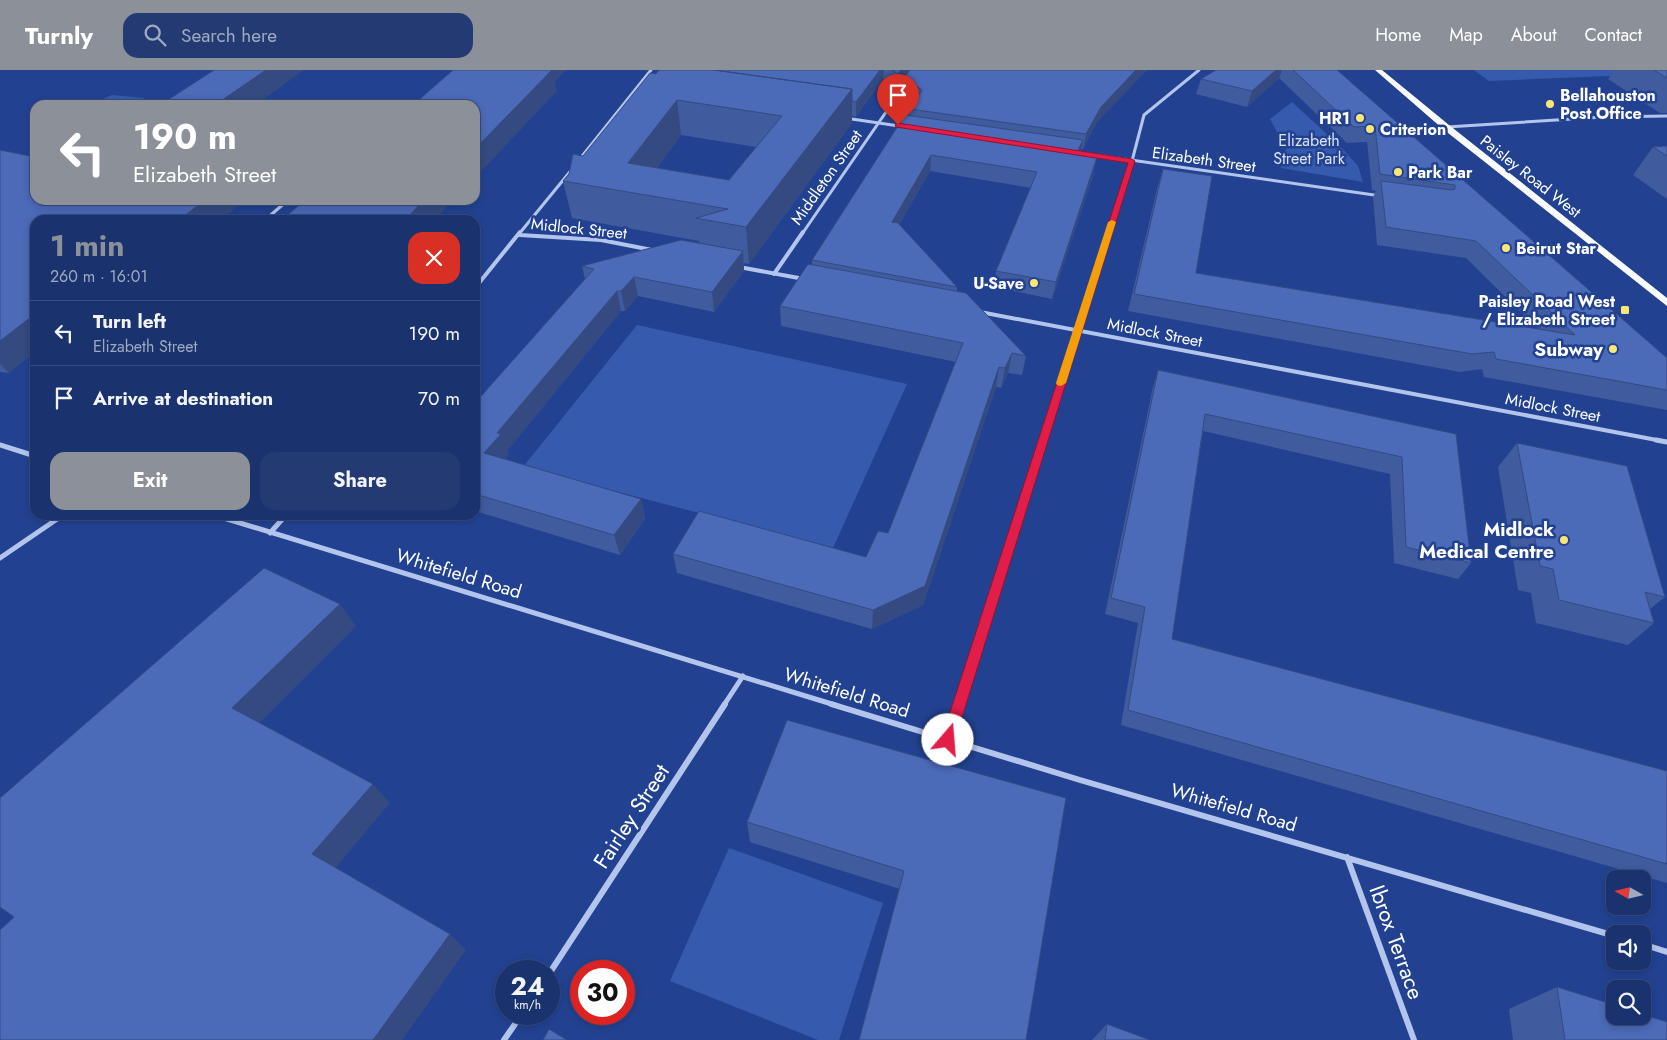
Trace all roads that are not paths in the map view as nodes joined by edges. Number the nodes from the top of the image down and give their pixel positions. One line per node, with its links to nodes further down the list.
1 (652, 70): 5 (street)
2 (915, 70): 9 (street, Middleton Street)
3 (1199, 70): 13 (street)
4 (1378, 70): 11 (main road, Paisley Road West)
5 (635, 89): 6 (street); 17 (street)
6 (645, 90)
7 (1667, 116): 11 (street)
8 (840, 117): 9 (street)
9 (879, 122): 10 (street); 20 (street, Middleton Street)
10 (908, 127)
11 (1446, 127): 23 (main road, Paisley Road West)
12 (1073, 152): 13 (street, Elizabeth Street)
13 (1132, 161): 14 (street, Elizabeth Street); 25 (street)
14 (1388, 196)
15 (282, 205): 16 (street)
16 (271, 215)
17 (520, 235): 18 (street, Midlock Street); 22 (street)
18 (659, 251)
19 (736, 266): 20 (street)
20 (774, 274): 21 (street)
21 (814, 281)
22 (480, 282)
23 (1667, 303)
24 (970, 310): 25 (street, Midlock Street)
25 (1078, 330): 26 (street, Midlock Street); 35 (street)
26 (1667, 442)
27 (0, 445): 28 (street)
28 (30, 454)
29 (55, 520): 33 (street)
30 (230, 520): 32 (street, Whitefield Road)
31 (282, 520): 32 (street)
32 (270, 533): 34 (street, Whitefield Road)
33 (0, 558)
34 (743, 676): 35 (street, Whitefield Road); 40 (street, Fairley Street)
35 (948, 740): 36 (street, Whitefield Road)
36 (1347, 856): 37 (street, Whitefield Road); 43 (street, Ibrox Terrace)
37 (1606, 933)
38 (1651, 947): 39 (street)
39 (1667, 952)
40 (558, 960)
41 (514, 1025): 42 (street)
42 (504, 1040)
43 (1414, 1040)

